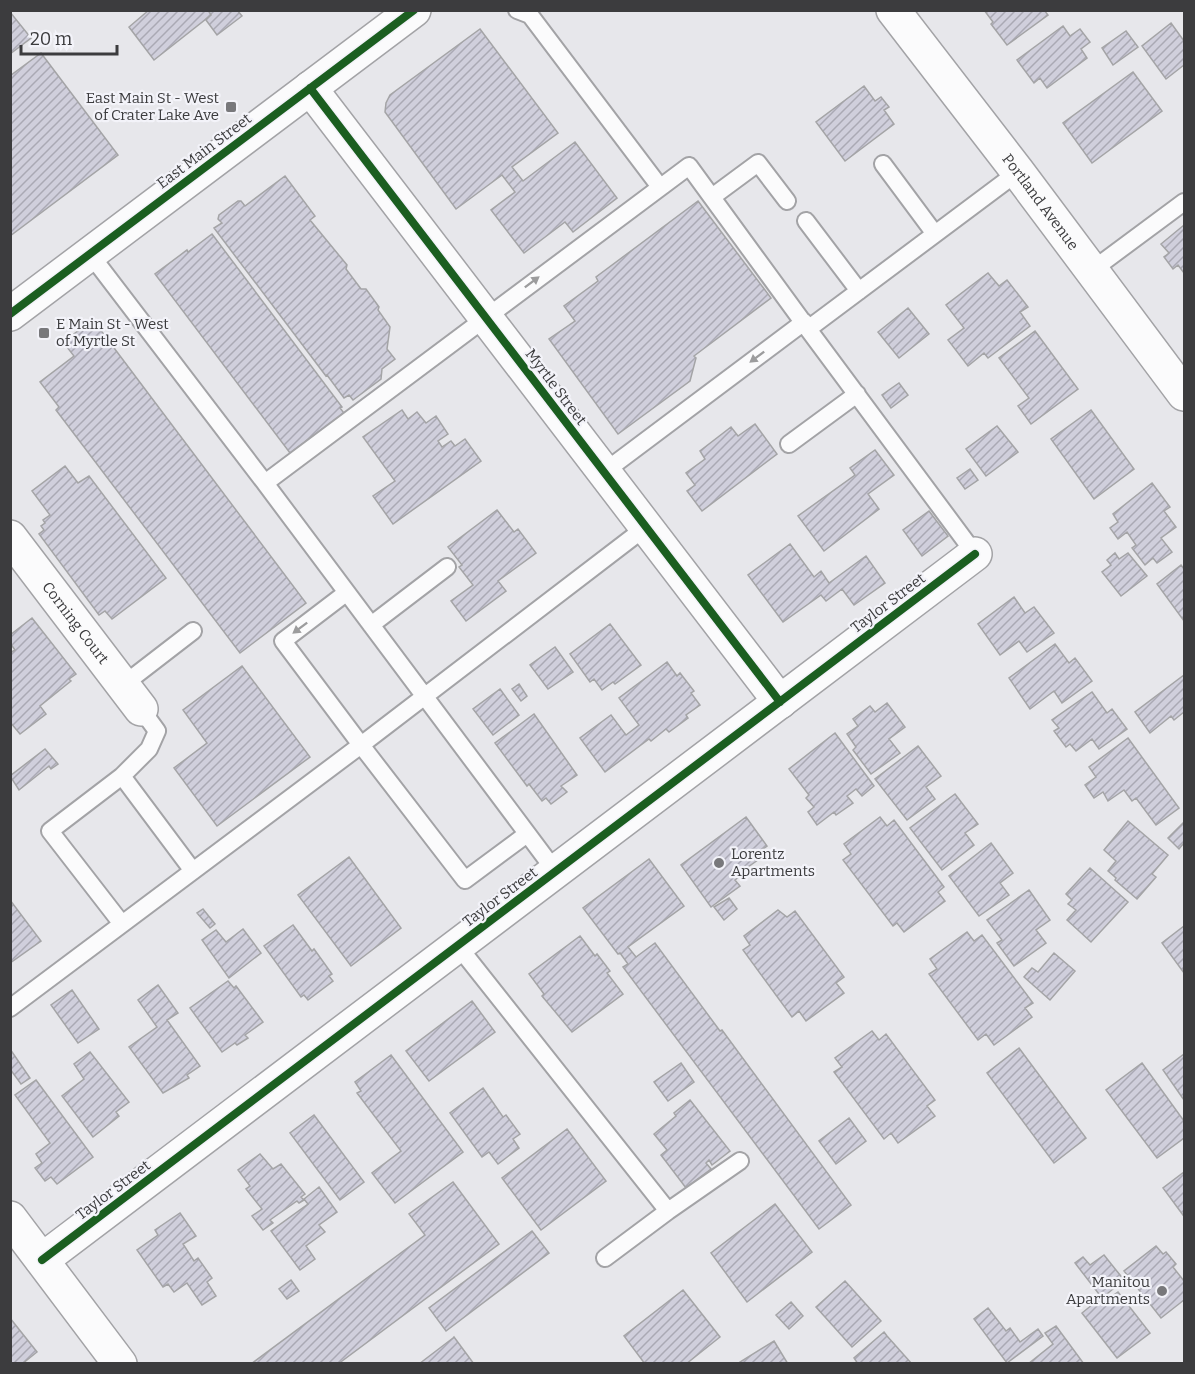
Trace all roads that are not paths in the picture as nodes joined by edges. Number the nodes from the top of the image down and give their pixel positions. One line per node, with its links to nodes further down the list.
1 (414, 10): 4 (street, East Main Street)
2 (516, 10): 7 (lane)
3 (893, 10): 6 (street, Portland Avenue)
4 (310, 88): 13 (street, East Main Street); 17 (street, Myrtle Street)
5 (883, 164): 12 (lane)
6 (1018, 172): 12 (lane); 14 (street, Portland Avenue)
7 (660, 187): 8 (lane); 17 (lane, one-way to 7)
8 (712, 197): 9 (lane); 18 (lane)
9 (787, 201)
10 (1185, 202): 14 (lane)
11 (806, 221): 15 (lane)
12 (935, 234): 15 (lane)
13 (90, 254): 16 (street, East Main Street); 23 (lane)
14 (1091, 271): 20 (street, Portland Avenue)
15 (859, 291): 18 (lane)
16 (10, 314)
17 (485, 317): 22 (street, Myrtle Street); 23 (lane)
18 (806, 325): 19 (lane); 22 (lane, one-way to 22)
19 (857, 394): 21 (lane); 26 (lane)
20 (1185, 394)
21 (789, 444)
22 (604, 472): 24 (street, Myrtle Street)
23 (265, 483): 28 (lane)
24 (646, 527): 32 (lane); 33 (street, Myrtle Street)
25 (10, 537): 31 (street, Corning Court)
26 (975, 555): 33 (street, Taylor Street)
27 (447, 567): 29 (lane)
28 (346, 593): 29 (lane); 34 (lane, one-way to 34)
29 (371, 625): 32 (lane)
30 (193, 631): 31 (lane)
31 (132, 697): 35 (lane)
32 (425, 697): 34 (lane); 36 (lane)
33 (780, 702): 38 (street, Taylor Street)
34 (361, 745): 36 (lane); 37 (lane)
35 (122, 776): 37 (lane); 39 (lane)
36 (527, 834): 38 (lane)
37 (193, 871): 39 (lane)
38 (556, 872): 40 (street, Taylor Street)
39 (122, 924): 41 (lane)
40 (458, 946): 43 (lane); 46 (street, Taylor Street)
41 (10, 1008)
42 (740, 1161): 43 (lane)
43 (668, 1211): 45 (lane)
44 (10, 1218): 46 (street)
45 (605, 1258)
46 (42, 1260): 47 (street)
47 (120, 1364)

